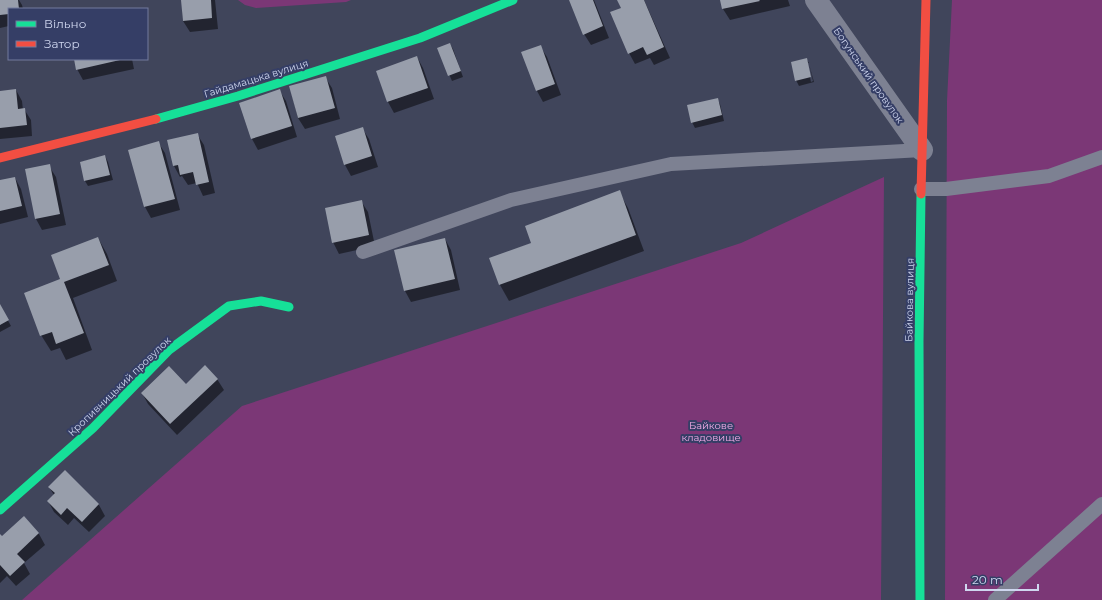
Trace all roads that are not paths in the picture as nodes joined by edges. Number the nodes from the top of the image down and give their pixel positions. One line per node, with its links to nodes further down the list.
1 (513, 0): 6 (street, Гайдамацька вулиця)
2 (816, 0): 4 (street, Богунський провулок)
3 (926, 0): 4 (street, Байкова вулиця)
4 (922, 150): 7 (street, Байкова вулиця); 8 (lane)
5 (1102, 157): 7 (lane)
6 (0, 158)
7 (922, 189): 12 (street, Байкова вулиця)
8 (363, 252)
9 (289, 307): 11 (street, Кропивницький провулок)
10 (1102, 504): 13 (lane)
11 (0, 510)
12 (920, 600)
13 (995, 600)

